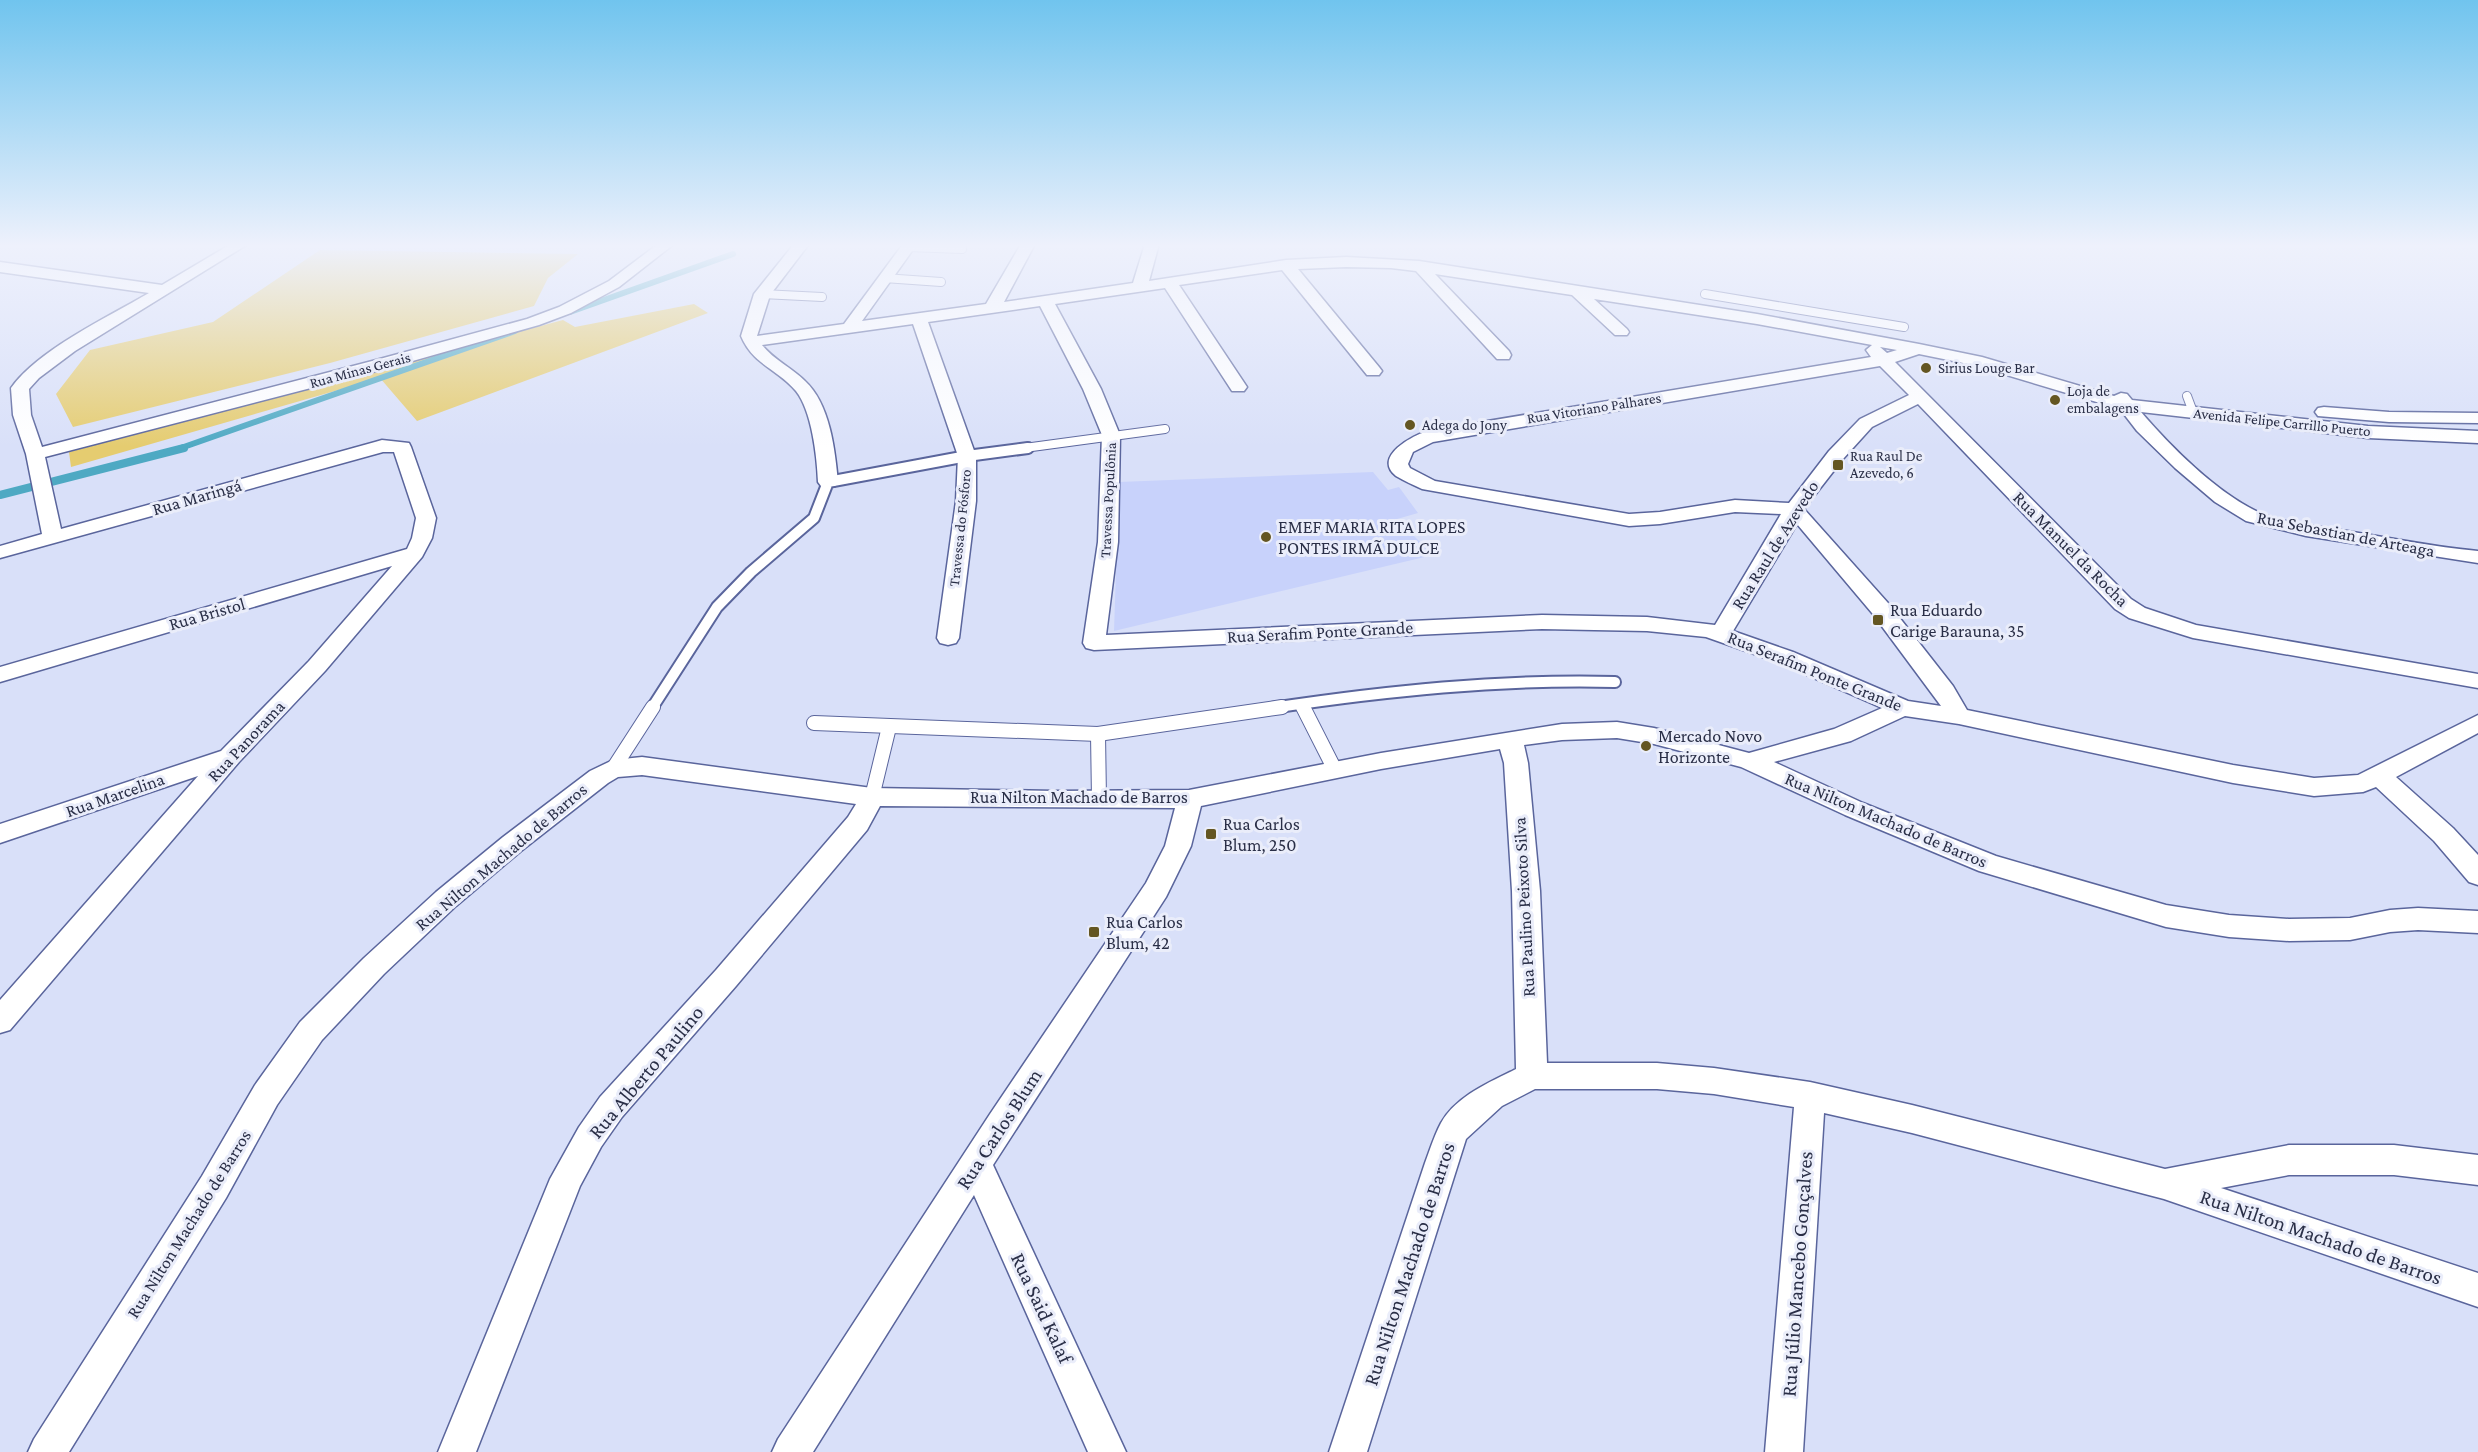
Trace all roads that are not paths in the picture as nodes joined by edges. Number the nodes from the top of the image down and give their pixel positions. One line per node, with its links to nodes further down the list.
1 (129, 312): 34 (street)
2 (560, 312): 34 (street, Rua Minas Gerais)
3 (755, 312): 20 (street)
4 (860, 312): 17 (street)
5 (965, 312): 14 (street, Avenida Felipe Carrillo Puerto)
6 (1051, 312): 31 (street, Travessa Populônia)
7 (1189, 312): 25 (street)
8 (1325, 312): 24 (street)
9 (1462, 312): 22 (street)
10 (1599, 312): 18 (street)
11 (1710, 312): 15 (street, Avenida Felipe Carrillo Puerto)
12 (1760, 312): 15 (lane)
13 (1811, 312): 16 (lane)
14 (919, 318): 17 (street, Avenida Felipe Carrillo Puerto); 35 (street, Travessa do Fósforo)
15 (1757, 319): 19 (street, Avenida Felipe Carrillo Puerto)
16 (1904, 327)
17 (849, 328): 20 (street, Avenida Felipe Carrillo Puerto)
18 (1621, 332)
19 (1862, 338): 21 (street, Avenida Felipe Carrillo Puerto); 23 (street, Rua Manuel da Rocha)
20 (751, 342): 36 (street)
21 (1919, 349): 23 (street, Rua Vitoriano Palhares); 27 (street, Avenida Felipe Carrillo Puerto)
22 (1503, 355)
23 (1883, 360): 26 (street, Rua Manuel da Rocha); 37 (street, Rua Vitoriano Palhares)
24 (1373, 370)
25 (1238, 387)
26 (1919, 397): 37 (street, Rua Raul de Azevedo); 46 (street, Rua Manuel da Rocha)
27 (2122, 399): 28 (street, Avenida Felipe Carrillo Puerto); 41 (street, Rua Sebastian de Arteaga)
28 (2190, 404): 29 (street, Avenida Felipe Carrillo Puerto); 32 (street, Avenida Felipe Carrillo Puerto)
29 (2478, 418)
30 (1165, 429): 31 (lane)
31 (1111, 435): 35 (lane); 44 (street, Travessa Populônia)
32 (2478, 437)
33 (395, 446): 38 (street, Rua Maringá); 40 (street, Rua Panorama)
34 (35, 454): 38 (street)
35 (967, 456): 36 (lane); 43 (street, Travessa do Fósforo)
36 (828, 482): 58 (lane)
37 (1794, 509): 42 (street, Rua Raul de Azevedo); 50 (street)
38 (53, 537): 39 (street, Rua Maringá)
39 (0, 552)
40 (415, 553): 45 (street, Rua Bristol); 56 (street, Rua Panorama)
41 (2478, 557)
42 (1721, 632): 44 (street, Rua Serafim Ponte Grande); 49 (street, Rua Serafim Ponte Grande)
43 (948, 638)
44 (1094, 642)
45 (0, 675)
46 (2478, 681)
47 (1615, 682): 48 (lane)
48 (1302, 705): 54 (lane); 59 (lane)
49 (1903, 708): 50 (street, Rua Serafim Ponte Grande); 57 (street)
50 (1959, 716): 60 (street, Rua Serafim Ponte Grande)
51 (814, 723): 53 (lane)
52 (2478, 723): 60 (street, Rua Serafim Ponte Grande)
53 (889, 727): 54 (lane); 61 (lane)
54 (1098, 734): 62 (lane)
55 (1510, 739): 57 (street, Rua Nilton Machado de Barros); 59 (street, Rua Nilton Machado de Barros); 68 (street, Rua Paulino Peixoto Silva)
56 (230, 756): 64 (street, Rua Marcelina); 67 (street, Rua Panorama)
57 (1749, 761): 66 (street, Rua Nilton Machado de Barros)
58 (613, 769): 61 (street, Rua Nilton Machado de Barros); 74 (street, Rua Nilton Machado de Barros)
59 (1335, 770): 63 (street, Rua Nilton Machado de Barros)
60 (2378, 775): 65 (street)
61 (872, 797): 62 (street, Rua Nilton Machado de Barros); 75 (street, Rua Alberto Paulino)
62 (1099, 799): 63 (street, Rua Nilton Machado de Barros)
63 (1188, 799): 70 (street, Rua Carlos Blum)
64 (0, 834)
65 (2478, 875)
66 (2478, 922)
67 (0, 1021)
68 (1532, 1076): 69 (street, Rua Nilton Machado de Barros); 78 (street, Rua Nilton Machado de Barros)
69 (1810, 1096): 72 (street, Rua Nilton Machado de Barros); 79 (street, Rua Júlio Mancebo Gonçalves)
70 (976, 1164): 76 (street, Rua Carlos Blum); 77 (street, Rua Said Kalaf)
71 (2478, 1170): 72 (street, Rua Nilton Machado de Barros)
72 (2164, 1184): 73 (street, Rua Nilton Machado de Barros)
73 (2478, 1290)
74 (46, 1452)
75 (457, 1452)
76 (791, 1452)
77 (1107, 1452)
78 (1348, 1452)
79 (1784, 1452)

